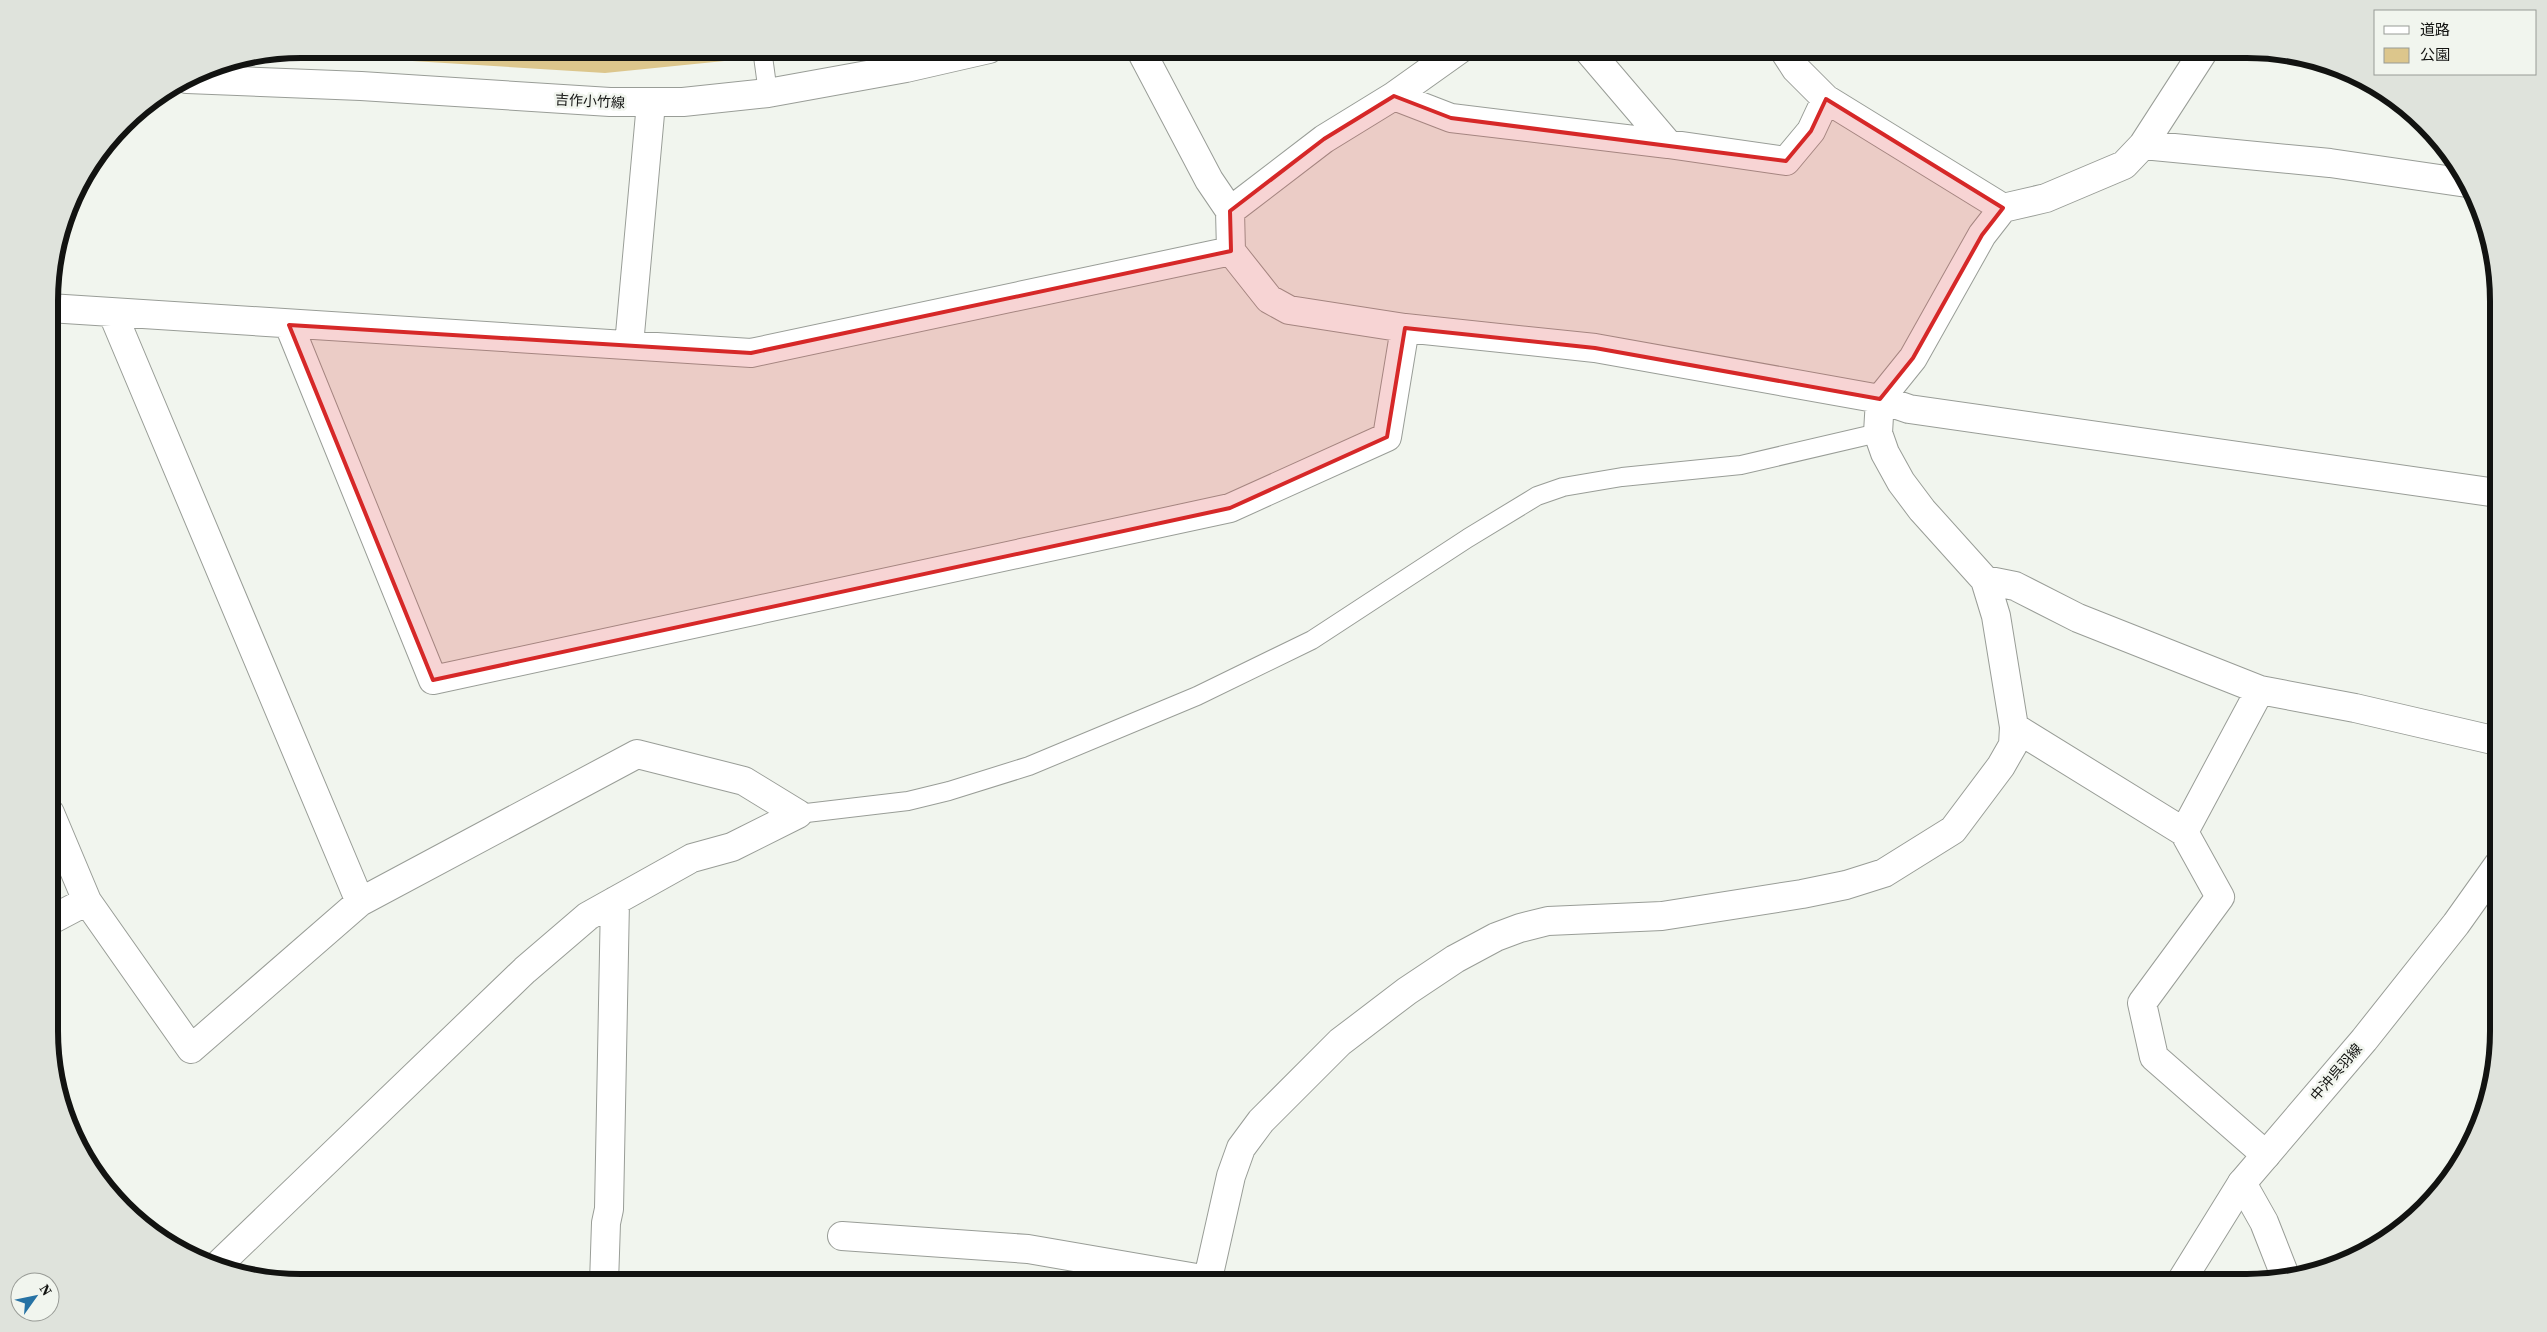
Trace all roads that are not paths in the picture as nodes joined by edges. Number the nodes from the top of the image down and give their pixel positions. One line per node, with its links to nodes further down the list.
1 (763, 58): 9 (lane)
2 (950, 58): 9 (street, 吉作小竹線)
3 (1145, 58): 17 (street)
4 (1447, 58): 10 (street)
5 (1595, 58): 13 (street)
6 (1789, 58): 11 (street)
7 (2199, 58): 14 (street)
8 (200, 80): 12 (street, 吉作小竹線)
9 (768, 93): 12 (street, 吉作小竹線)
10 (1394, 96): 13 (street); 17 (street)
11 (1826, 99): 13 (street); 16 (street)
12 (651, 103): 23 (street)
13 (1668, 144)
14 (2143, 146): 15 (street); 16 (street)
15 (2458, 182)
16 (2003, 208): 24 (street)
17 (1230, 211): 18 (street)
18 (1231, 251): 22 (street); 23 (street)
19 (58, 309): 20 (street)
20 (112, 312): 21 (street); 37 (street)
21 (289, 325): 22 (street); 23 (street)
22 (1405, 328): 24 (street)
23 (629, 345)
24 (1880, 399): 25 (street); 26 (street)
25 (1878, 433): 27 (street); 31 (lane)
26 (2490, 492)
27 (1985, 580): 28 (street); 29 (street)
28 (2260, 690): 30 (street); 33 (street)
29 (2014, 727): 33 (street); 46 (street)
30 (2490, 739)
31 (798, 814): 36 (street); 37 (street)
32 (58, 832): 35 (street)
33 (2184, 832): 39 (street)
34 (2490, 876): 39 (street, 中沖呉羽線)
35 (87, 901): 37 (street); 38 (street)
36 (615, 901): 42 (street); 44 (street)
37 (360, 902)
38 (58, 916)
39 (2266, 1155): 40 (street, 中沖呉羽線)
40 (2242, 1183): 43 (street); 47 (street, 中沖呉羽線)
41 (842, 1236): 45 (street)
42 (222, 1261)
43 (2283, 1271)
44 (604, 1274)
45 (1164, 1274)
46 (1209, 1274)
47 (2186, 1274)

